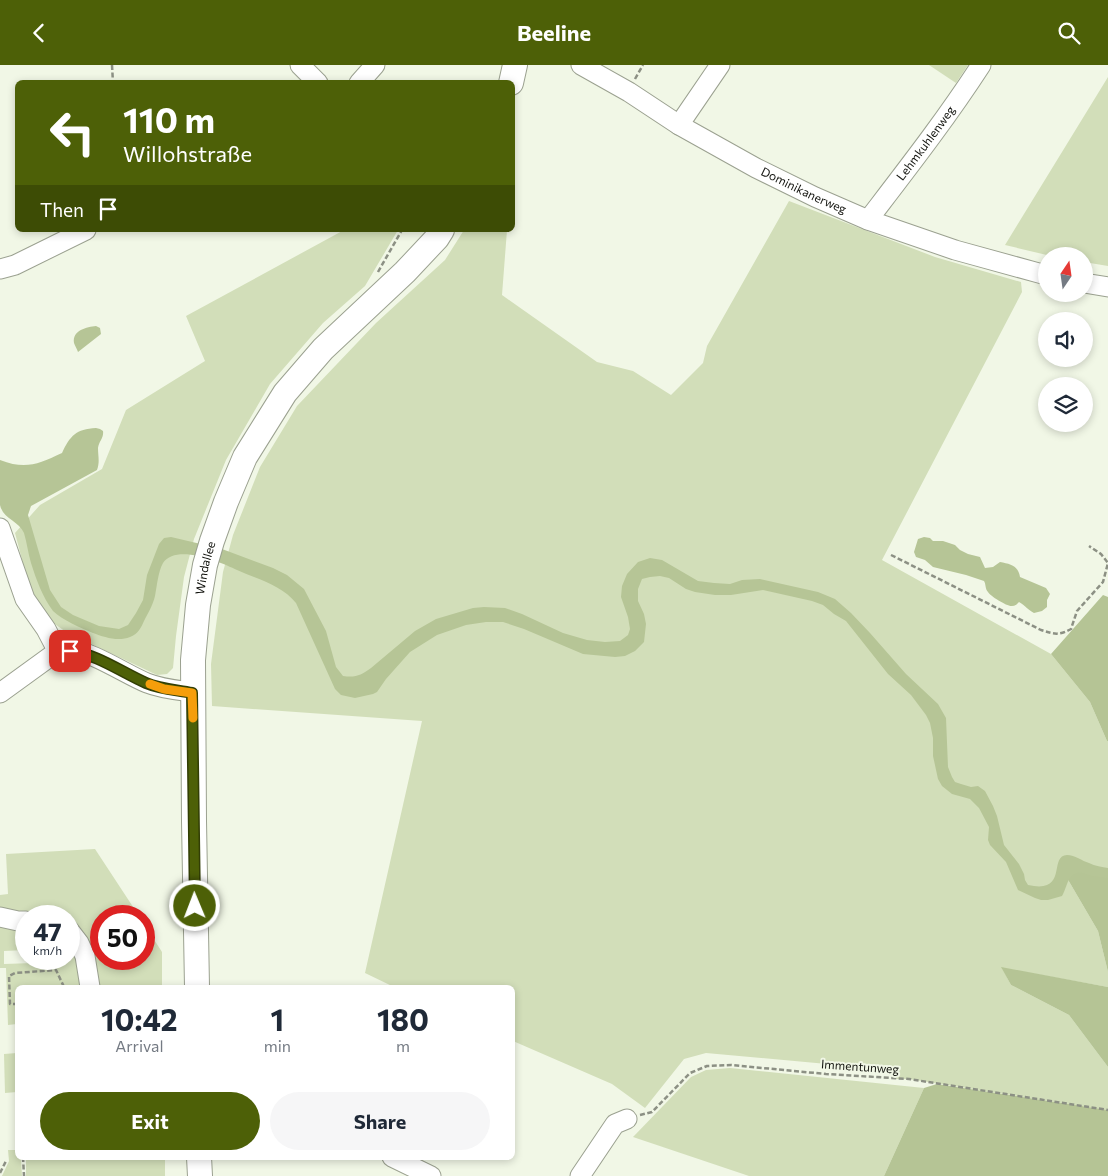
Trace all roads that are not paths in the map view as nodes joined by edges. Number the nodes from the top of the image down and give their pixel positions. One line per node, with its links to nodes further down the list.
1 (300, 65): 7 (street)
2 (375, 65): 8 (street)
3 (515, 65): 9 (main road)
4 (581, 65): 10 (street, Dominikanerweg)
5 (720, 65): 10 (street)
6 (981, 65): 11 (street, Lehmkuhlenweg)
7 (315, 80)
8 (362, 80)
9 (512, 80)
10 (679, 125): 11 (street, Dominikanerweg)
11 (868, 220): 15 (street, Dominikanerweg)
12 (82, 232): 14 (street)
13 (441, 232): 21 (main road, Windallee)
14 (0, 269)
15 (1038, 273)
16 (1093, 284): 17 (street)
17 (1108, 287)
18 (0, 528): 19 (street)
19 (58, 652): 20 (street); 21 (street)
20 (0, 693)
21 (192, 693): 26 (main road, Windallee)
22 (0, 917): 23 (street)
23 (15, 920)
24 (80, 945): 25 (street)
25 (90, 985)
26 (197, 985)
27 (627, 1119): 32 (street)
28 (199, 1160): 30 (main road)
29 (398, 1160): 31 (street)
30 (200, 1176)
31 (431, 1176)
32 (580, 1176)

